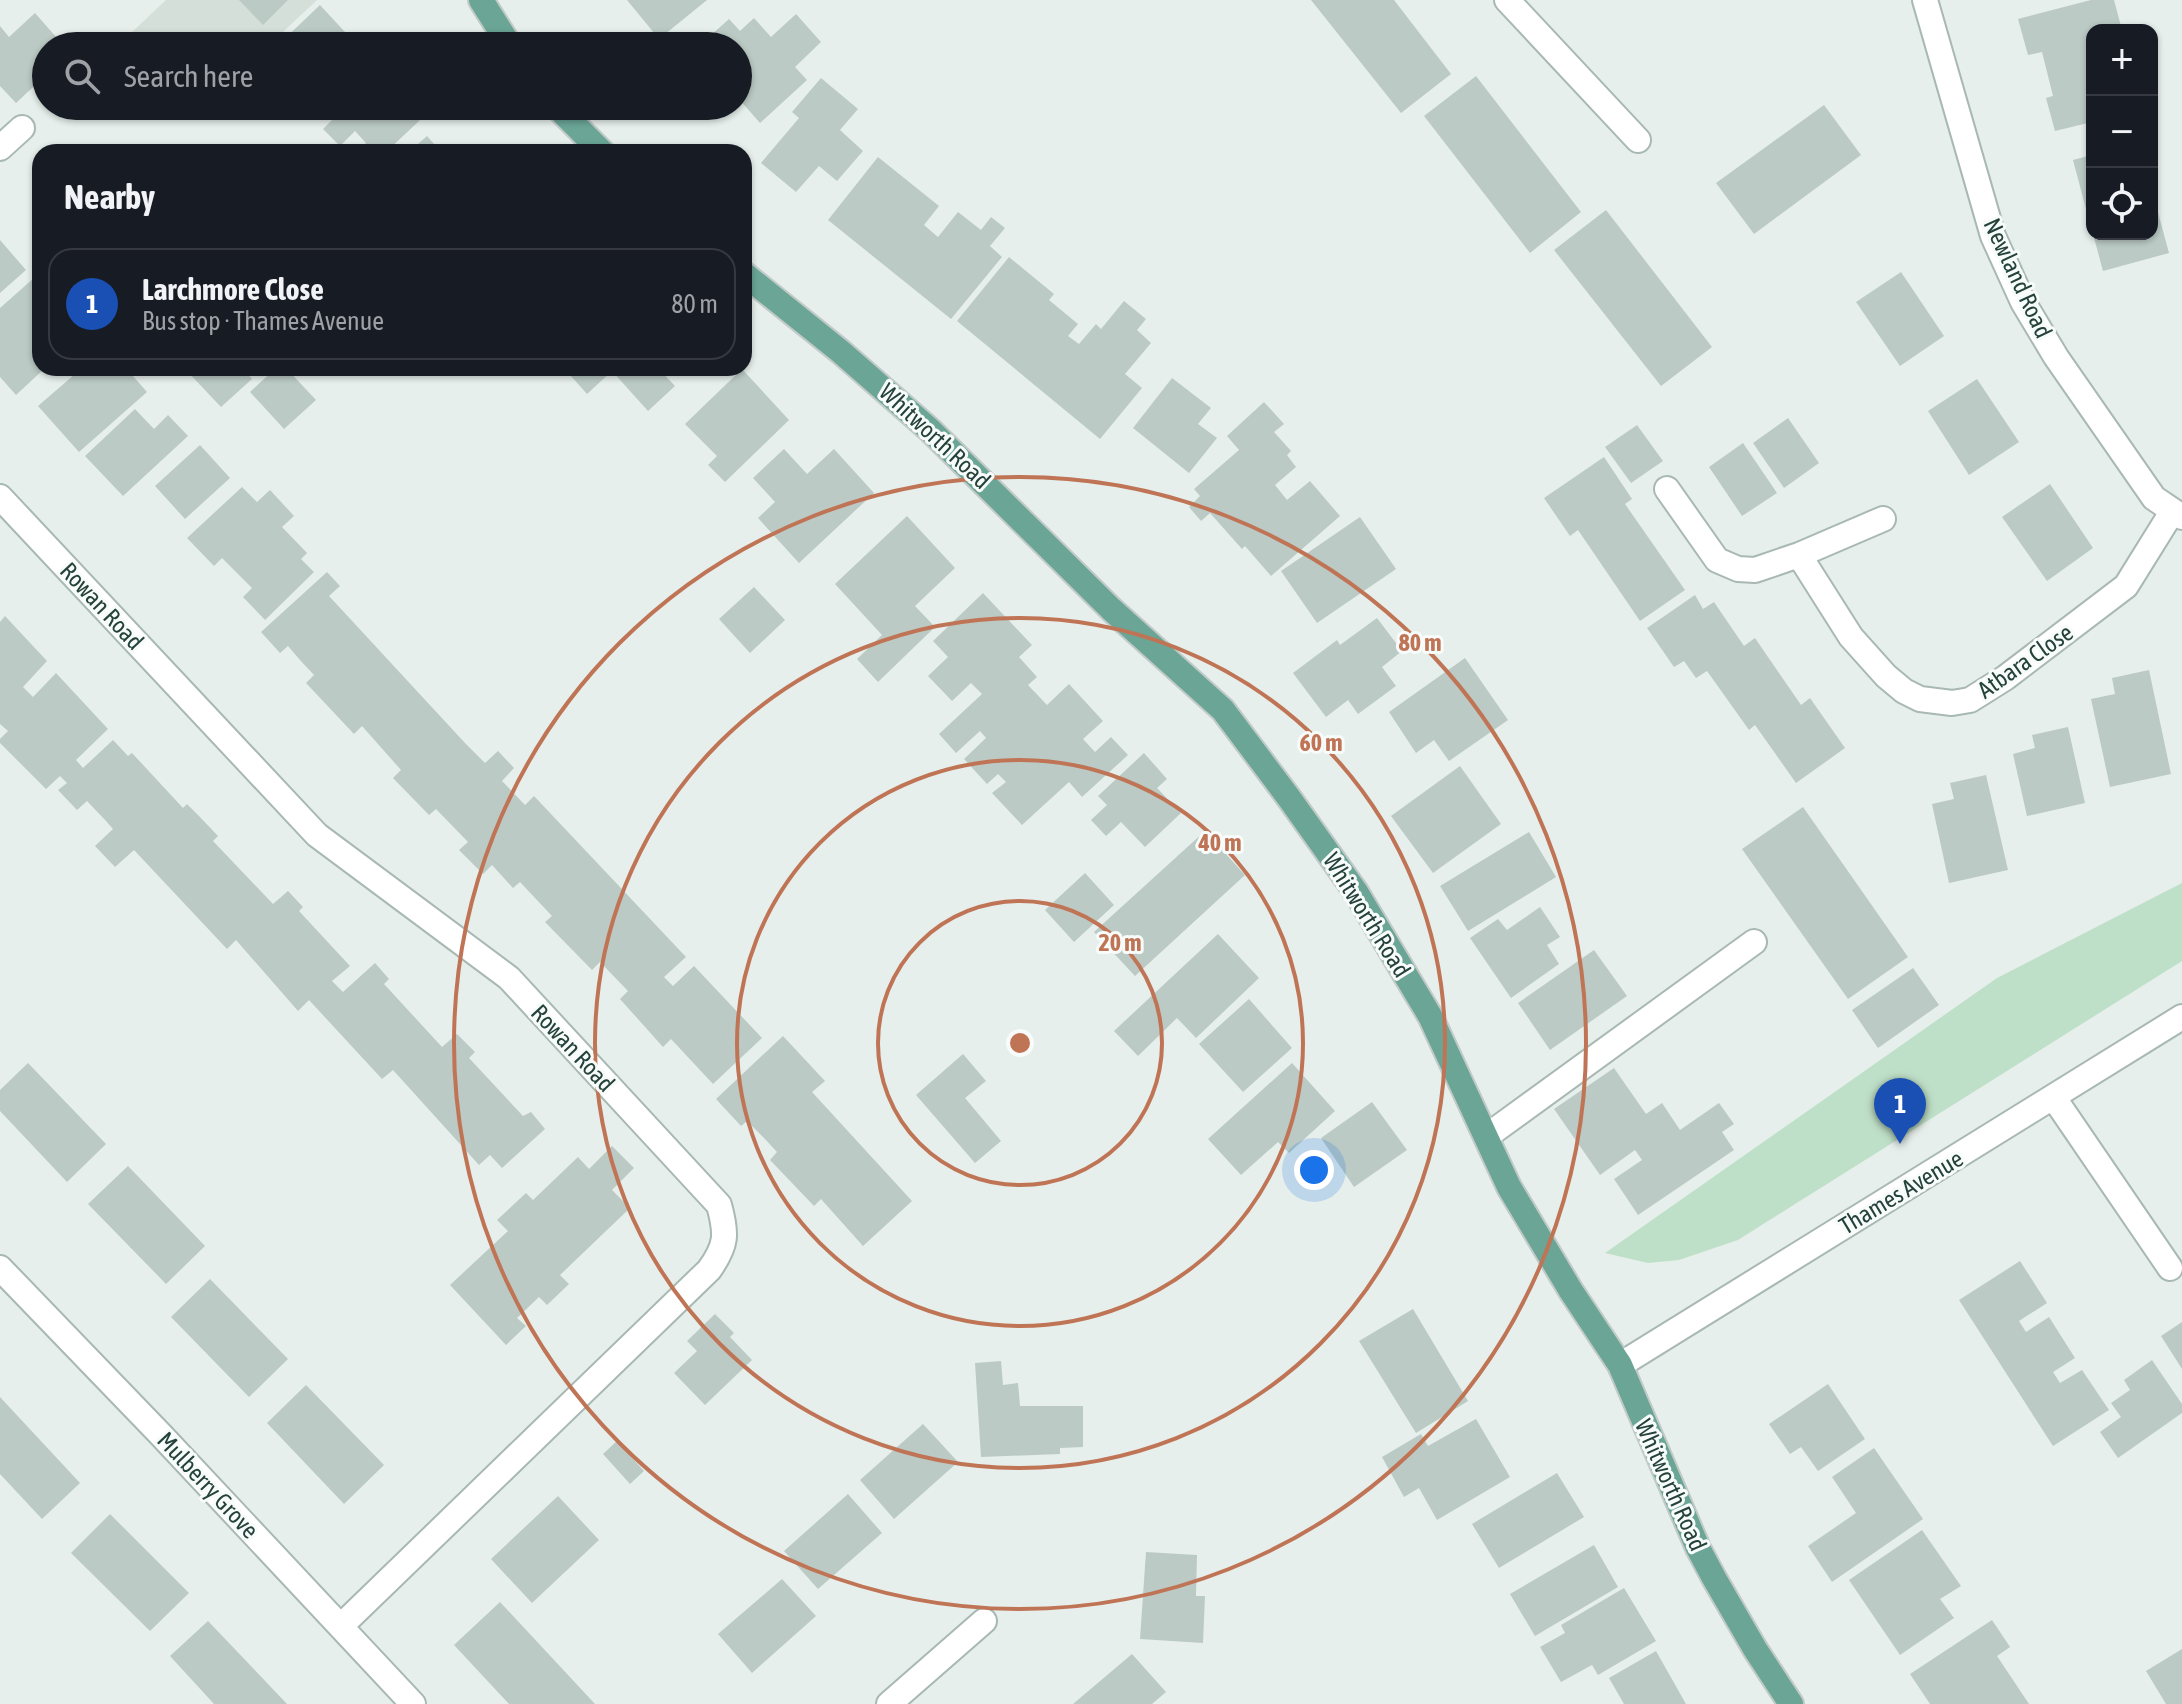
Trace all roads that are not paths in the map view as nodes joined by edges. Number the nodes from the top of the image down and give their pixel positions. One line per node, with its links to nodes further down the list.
1 (481, 0): 4 (main road)
2 (1507, 0): 7 (street)
3 (1925, 0): 13 (street, Newland Road)
4 (501, 32)
5 (570, 120): 8 (main road)
6 (22, 128): 9 (street)
7 (1638, 140)
8 (594, 144)
9 (0, 148)
10 (752, 280): 19 (main road, Whitworth Road)
11 (1667, 489): 15 (street)
12 (0, 497): 24 (street, Rowan Road)
13 (2177, 514): 15 (street, Atbara Close)
14 (1883, 519): 15 (street)
15 (1799, 555)
16 (1754, 942): 19 (street)
17 (2182, 1017): 18 (street, Thames Avenue)
18 (2054, 1098): 21 (street); 22 (street, Thames Avenue)
19 (1487, 1136): 22 (main road, Whitworth Road)
20 (0, 1268): 24 (street, Mulberry Grove)
21 (2170, 1268)
22 (1620, 1365): 27 (main road, Whitworth Road)
23 (984, 1621): 26 (street)
24 (341, 1626): 25 (street, Mulberry Grove)
25 (413, 1704)
26 (889, 1704)
27 (1791, 1704)

